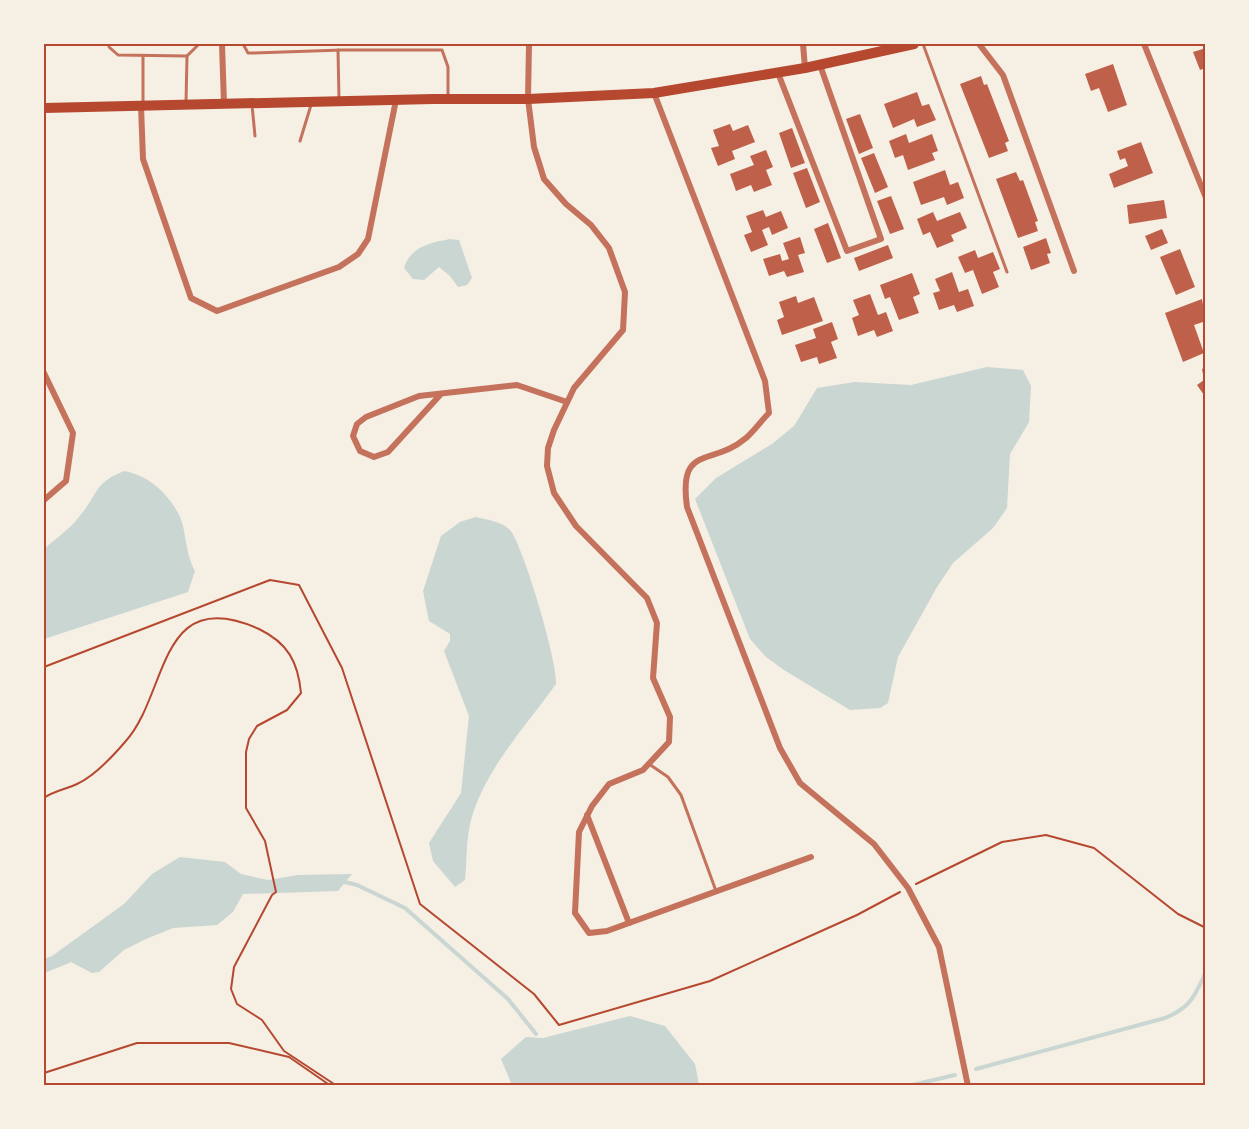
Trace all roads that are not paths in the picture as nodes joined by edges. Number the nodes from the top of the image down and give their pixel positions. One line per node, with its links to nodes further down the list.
1 (199, 44): 13 (lane)
2 (222, 44): 23 (street)
3 (243, 44): 11 (lane)
4 (529, 44): 19 (street)
5 (803, 44): 15 (street)
6 (914, 44): 14 (main road)
7 (923, 44): 32 (lane)
8 (979, 44): 31 (street)
9 (1144, 44): 30 (street)
10 (109, 47): 12 (lane)
11 (338, 50): 18 (lane); 22 (lane)
12 (143, 56): 13 (lane); 26 (lane)
13 (187, 56): 25 (lane)
14 (820, 65): 15 (main road); 16 (street)
15 (806, 68): 16 (main road)
16 (778, 73): 17 (main road)
17 (654, 93): 19 (main road); 42 (street)
18 (448, 99): 19 (main road); 20 (main road)
19 (528, 99): 35 (street)
20 (396, 100): 22 (main road); 26 (street)
21 (311, 102): 22 (main road); 24 (main road); 29 (lane)
22 (339, 102)
23 (224, 104): 24 (main road); 25 (main road)
24 (252, 104): 28 (lane)
25 (186, 105): 26 (main road)
26 (142, 106): 27 (main road)
27 (44, 108)
28 (255, 136)
29 (300, 141)
30 (1206, 198)
31 (1074, 271)
32 (1007, 272)
33 (44, 373): 36 (street)
34 (441, 394): 34 (street); 35 (street)
35 (567, 402): 37 (street)
36 (44, 500)
37 (649, 764): 38 (street); 40 (lane)
38 (587, 815): 41 (street); 41 (street)
39 (811, 857): 40 (street)
40 (716, 891): 41 (street)
41 (629, 923)
42 (968, 1086)

